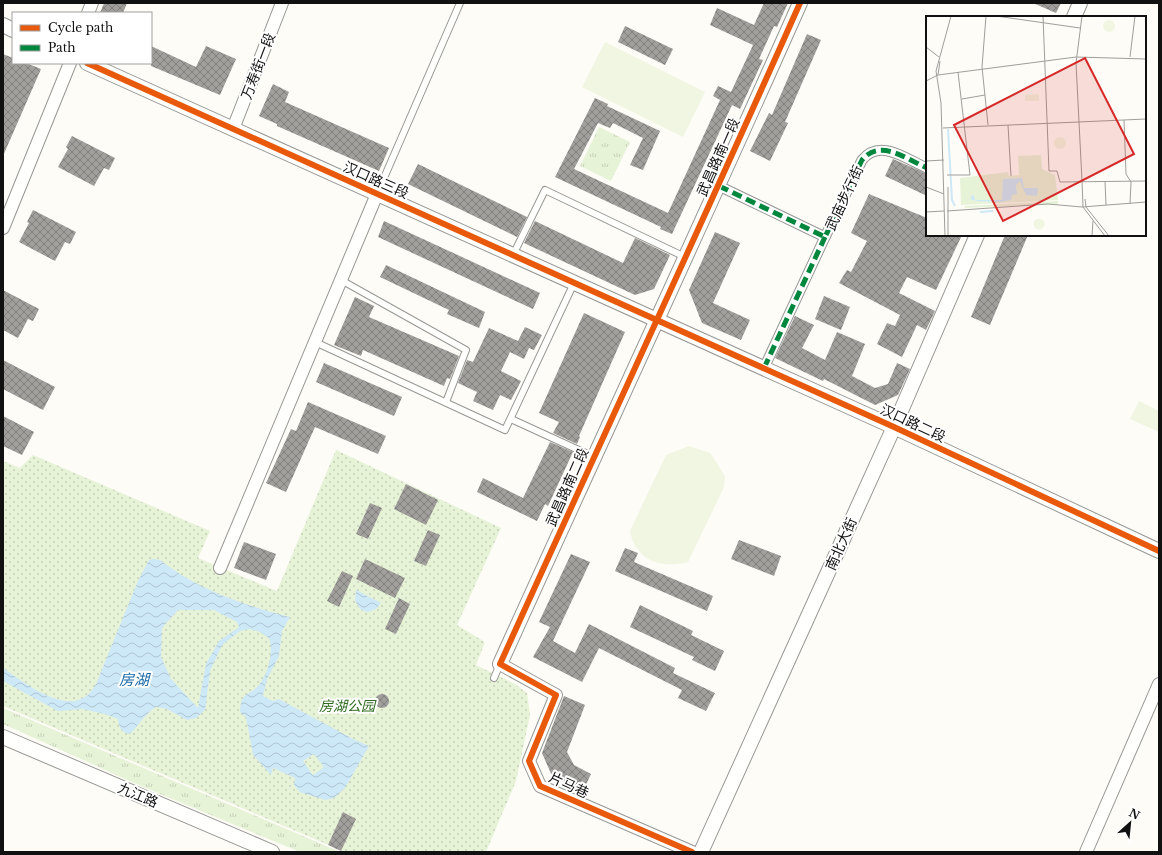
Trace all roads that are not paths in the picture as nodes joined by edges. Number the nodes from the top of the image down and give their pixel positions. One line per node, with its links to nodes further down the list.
1 (282, 3): 10 (street, 万寿街一段)
2 (460, 3): 13 (lane)
3 (800, 3): 12 (street, 武昌路南一段)
4 (1080, 3): 5 (street)
5 (1074, 16)
6 (3, 25): 7 (street)
7 (12, 30)
8 (70, 64): 14 (street)
9 (89, 64): 10 (street, 汉口路三段)
10 (233, 129): 13 (street, 汉口路三段)
11 (926, 168): 16 (street, 武庙步行街)
12 (719, 186): 16 (street, 武庙步行街); 18 (street, 武昌路南一段)
13 (377, 194): 17 (street, 汉口路三段); 19 (street)
14 (3, 228)
15 (978, 236): 26 (street, 南北大街)
16 (825, 238): 23 (street, 武庙步行街)
17 (513, 255): 18 (lane); 20 (street, 汉口路三段)
18 (685, 258): 21 (street, 武昌路南一段)
19 (341, 280): 22 (street); 24 (lane)
20 (574, 282): 21 (street, 汉口路三段); 25 (lane)
21 (656, 319): 23 (street, 汉口路二段); 27 (street, 武昌路南二段)
22 (315, 342): 24 (lane); 29 (street)
23 (764, 368): 26 (street, 汉口路二段)
24 (446, 402): 25 (lane)
25 (511, 419): 27 (lane)
26 (894, 427): 28 (street, 汉口路二段); 36 (street, 南北大街)
27 (594, 457): 30 (street, 武昌路南二段)
28 (1159, 551)
29 (220, 568)
30 (500, 664): 31 (lane); 35 (street, 片马巷)
31 (494, 678)
32 (1159, 684): 37 (street)
33 (3, 737): 34 (street, 九江路)
34 (272, 852)
35 (692, 852)
36 (701, 852)
37 (1086, 852)

